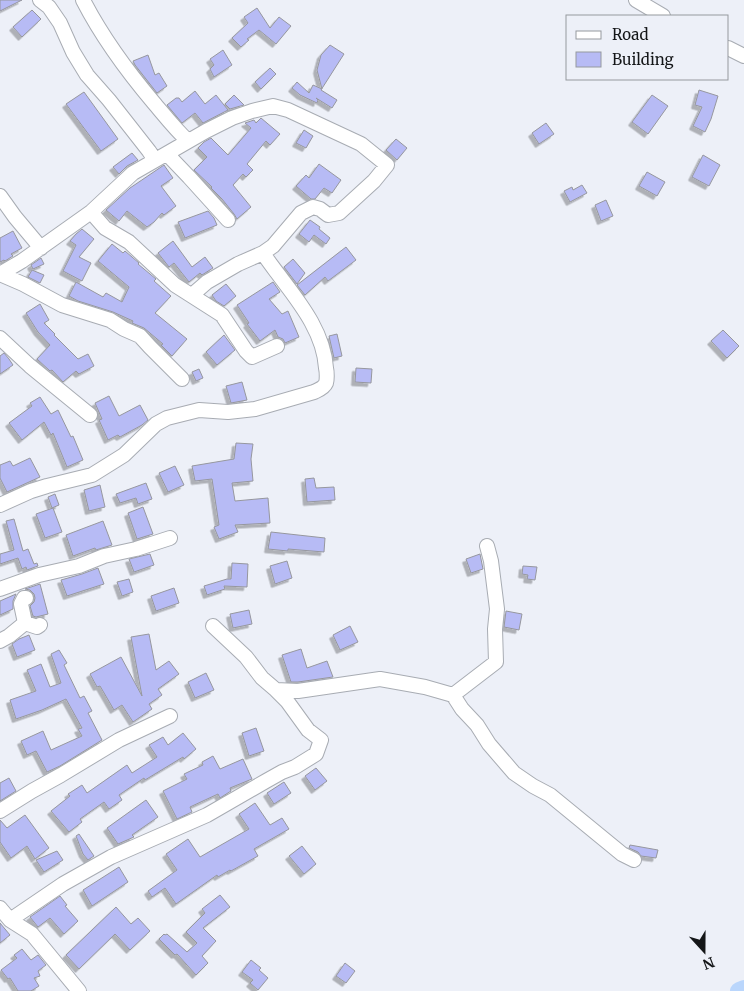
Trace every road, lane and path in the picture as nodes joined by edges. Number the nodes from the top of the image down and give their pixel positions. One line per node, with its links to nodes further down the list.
1 (40, 0): 8 (street)
2 (83, 0): 7 (street)
3 (636, 0): 4 (street)
4 (660, 15)
5 (729, 48): 6 (street)
6 (744, 56)
7 (188, 141): 8 (street); 13 (street)
8 (161, 157): 10 (street); 11 (street)
9 (0, 196): 12 (street)
10 (91, 212): 12 (street); 15 (street)
11 (228, 220)
12 (41, 248): 14 (street)
13 (263, 253): 15 (street); 20 (street)
14 (0, 274): 18 (street)
15 (192, 296): 17 (street)
16 (0, 338): 19 (street)
17 (277, 346)
18 (182, 379)
19 (90, 416)
20 (0, 504)
21 (170, 538): 23 (street)
22 (487, 546): 30 (street)
23 (0, 589)
24 (26, 598): 25 (street)
25 (25, 623): 26 (street); 28 (street)
26 (40, 626)
27 (214, 626): 29 (street)
28 (0, 641)
29 (276, 690): 30 (street); 35 (street)
30 (453, 695): 33 (street)
31 (170, 716): 32 (street)
32 (0, 811)
33 (634, 860)
34 (0, 908): 35 (street)
35 (10, 920): 36 (street)
36 (79, 991)

